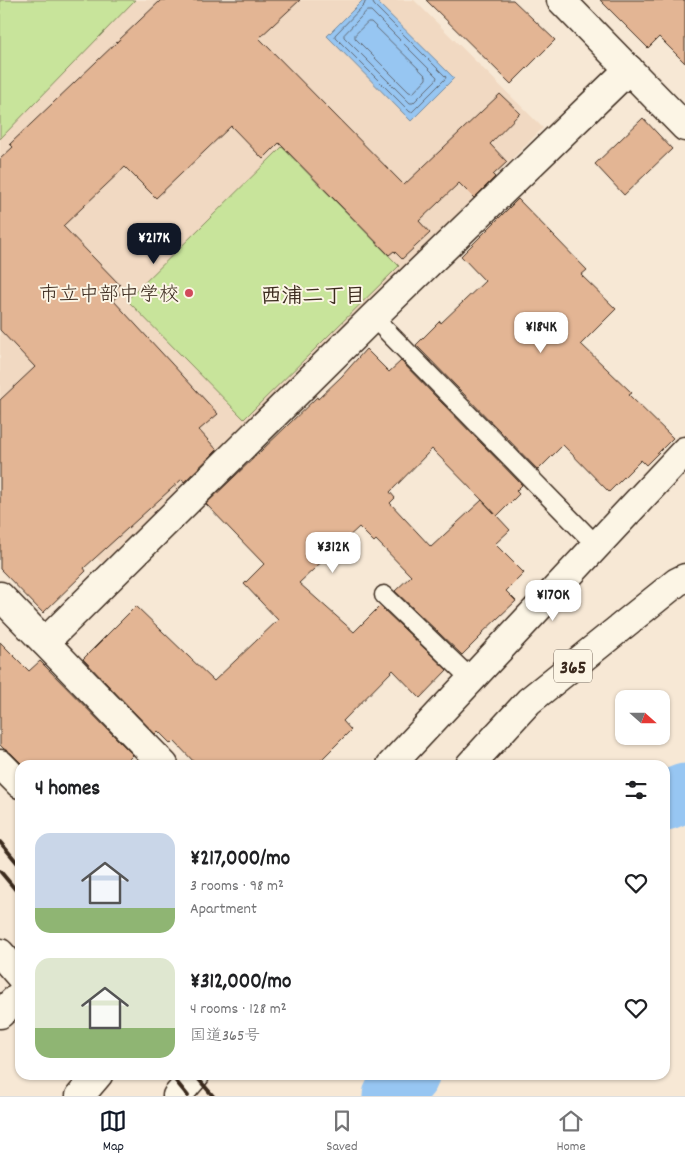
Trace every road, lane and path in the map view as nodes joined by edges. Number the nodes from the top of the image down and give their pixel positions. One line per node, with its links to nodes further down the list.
1 (560, 0): 2 (main road)
2 (629, 69): 3 (main road); 4 (main road)
3 (685, 127)
4 (373, 317): 6 (lane); 10 (main road)
5 (685, 451): 6 (main road)
6 (596, 545): 11 (main road)
7 (685, 578): 14 (main road, 365)
8 (384, 595): 11 (lane)
9 (0, 596): 10 (main road)
10 (45, 642): 12 (main road)
11 (471, 679): 13 (main road)
12 (159, 760)
13 (396, 760)
14 (475, 760)
15 (0, 764): 16 (main road)
16 (15, 779)
17 (0, 953): 18 (main road)
18 (15, 970)
19 (15, 1000): 20 (main road)
20 (0, 1014)
21 (94, 1080): 23 (main road)
22 (191, 1080): 24 (main road)
23 (80, 1096)
24 (177, 1096)

